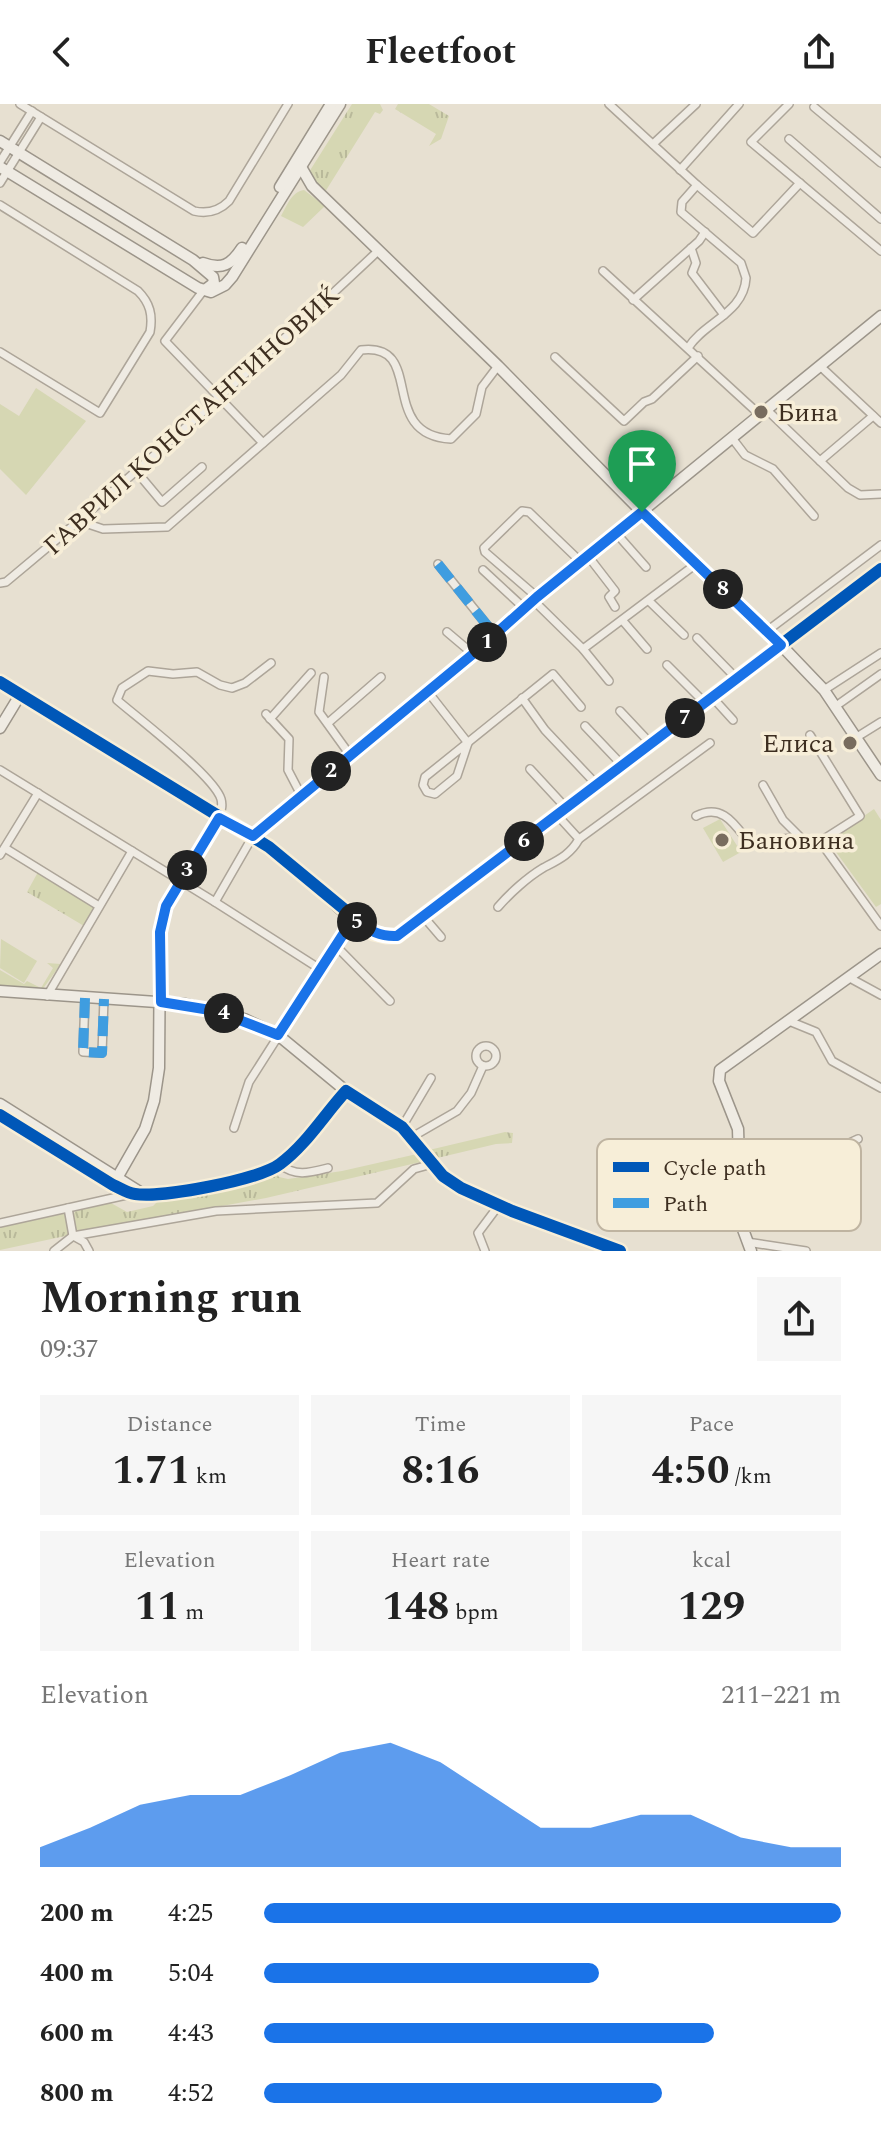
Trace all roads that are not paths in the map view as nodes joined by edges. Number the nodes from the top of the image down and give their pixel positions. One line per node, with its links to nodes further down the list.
1 (20, 104): 10 (street)
2 (288, 104): 11 (street)
3 (331, 104): 30 (street)
4 (340, 104): 17 (street)
5 (609, 104): 13 (street)
6 (696, 104): 13 (street)
7 (739, 104): 18 (street)
8 (789, 104): 20 (street)
9 (814, 107): 15 (street)
10 (32, 111): 11 (street); 14 (street)
11 (41, 117): 14 (street)
12 (789, 139): 25 (street)
13 (653, 144): 18 (street)
14 (9, 147): 16 (street); 30 (street)
15 (881, 163)
16 (2, 166): 19 (street); 32 (street)
17 (301, 167): 21 (street); 23 (street)
18 (680, 170): 22 (street)
19 (0, 183)
20 (800, 183): 22 (street); 29 (street)
21 (290, 185): 23 (street); 32 (street)
22 (697, 185): 26 (street)
23 (312, 186): 28 (street)
24 (0, 205): 37 (street)
25 (881, 219)
26 (705, 232): 27 (street); 34 (street)
27 (691, 248): 33 (street); 34 (street)
28 (378, 251): 40 (street); 42 (street, ГАВРИЛ КОНСТАНТИНОВИЌ)
29 (881, 251)
30 (193, 260): 32 (street)
31 (603, 271): 33 (street)
32 (203, 291): 42 (street)
33 (633, 300): 36 (street)
34 (724, 315): 36 (street)
35 (881, 316): 41 (street)
36 (688, 348): 38 (street)
37 (0, 352)
38 (698, 356): 39 (street); 43 (street)
39 (555, 357)
40 (498, 366): 47 (street); 52 (street)
41 (820, 366): 43 (street); 44 (street)
42 (221, 399): 47 (street); 50 (street, ГАВРИЛ КОНСТАНТИНОВИЌ)
43 (763, 413): 46 (street); 48 (street)
44 (873, 416): 45 (street); 48 (street)
45 (881, 423)
46 (732, 438): 52 (street); 53 (street)
47 (263, 443): 54 (street)
48 (820, 461): 51 (street)
49 (202, 467): 50 (street)
50 (136, 471): 54 (street, ГАВРИЛ КОНСТАНТИНОВИЌ)
51 (881, 494)
52 (642, 512): 55 (street); 59 (street)
53 (814, 516)
54 (79, 521): 63 (street, ГАВРИЛ КОНСТАНТИНОВИЌ)
55 (616, 533): 57 (street); 60 (street)
56 (881, 545): 68 (street)
57 (584, 559): 65 (street); 65 (street); 66 (street)
58 (438, 564): 70 (street)
59 (696, 564): 64 (street); 68 (street)
60 (646, 567)
61 (881, 569): 73 (street)
62 (483, 570): 65 (street)
63 (0, 583)
64 (649, 601): 67 (street); 71 (street)
65 (531, 602): 70 (street); 74 (street)
66 (615, 607)
67 (623, 621): 74 (street); 75 (street)
68 (767, 631): 73 (street)
69 (447, 632): 77 (street)
70 (495, 635): 77 (street)
71 (684, 635)
72 (697, 638): 84 (street)
73 (781, 645): 84 (street); 87 (street)
74 (583, 649): 85 (street)
75 (647, 649)
76 (881, 653): 87 (street)
77 (473, 654): 88 (street)
78 (271, 663): 116 (street)
79 (667, 665): 91 (street)
80 (311, 673): 113 (street)
81 (881, 674): 92 (street)
82 (324, 677): 97 (street)
83 (381, 677): 97 (street)
84 (737, 679): 91 (street)
85 (609, 681)
86 (0, 682): 89 (street)
87 (824, 690): 92 (street)
88 (428, 692): 102 (street); 105 (street)
89 (20, 695): 99 (street); 116 (street)
90 (522, 698): 93 (street); 102 (street); 110 (street)
91 (709, 700): 95 (street); 104 (street)
92 (836, 706): 101 (street)
93 (581, 707)
94 (620, 711): 104 (street)
95 (733, 720)
96 (881, 722): 101 (street)
97 (328, 723): 105 (street)
98 (585, 726): 106 (street)
99 (0, 728)
100 (810, 735): 120 (street)
101 (857, 737): 109 (street)
102 (468, 743): 102 (street)
103 (710, 743): 118 (street)
104 (651, 744): 106 (street)
105 (350, 755): 113 (street)
106 (623, 766): 110 (street)
107 (530, 769): 114 (street)
108 (0, 770): 112 (street)
109 (881, 775)
110 (597, 785): 114 (street)
111 (763, 785): 119 (street)
112 (38, 793): 121 (street); 122 (street)
113 (301, 795): 117 (street)
114 (562, 812): 118 (street); 127 (street)
115 (696, 816): 119 (street)
116 (219, 818): 117 (street); 123 (street)
117 (253, 836): 124 (street); 128 (street)
118 (579, 839): 126 (street)
119 (806, 839): 120 (street)
120 (822, 845): 129 (street)
121 (132, 851): 123 (street); 125 (street)
122 (2, 852): 125 (street)
123 (180, 880): 124 (street); 141 (street)
124 (215, 902): 133 (street)
125 (99, 906): 137 (street)
126 (498, 907)
127 (423, 916): 128 (street); 130 (street)
128 (353, 919): 131 (street)
129 (881, 926)
130 (441, 937)
131 (336, 946): 133 (street); 140 (street)
132 (881, 954): 134 (street)
133 (320, 969): 143 (street)
134 (848, 977): 136 (street); 142 (street)
135 (0, 991): 137 (street)
136 (881, 995)
137 (47, 996): 138 (street)
138 (85, 998): 139 (street); 139 (street)
139 (104, 999): 141 (street)
140 (390, 1001)
141 (161, 1002): 143 (street); 157 (street)
142 (789, 1021): 146 (street); 153 (street)
143 (278, 1035): 147 (street); 151 (street)
144 (483, 1066): 152 (street)
145 (431, 1078): 150 (street)
146 (881, 1088)
147 (346, 1091): 150 (street); 154 (street)
148 (0, 1104): 157 (street)
149 (0, 1115): 157 (street)
150 (402, 1127): 152 (street)
151 (234, 1128)
152 (412, 1137): 155 (street)
153 (738, 1139)
154 (279, 1164): 156 (street); 159 (street)
155 (432, 1164): 160 (street); 163 (street)
156 (328, 1168)
157 (111, 1189): 158 (street); 158 (street); 159 (street); 161 (street)
158 (131, 1194): 159 (street)
159 (145, 1195)
160 (499, 1205): 167 (street); 168 (street)
161 (68, 1208): 162 (street); 163 (street)
162 (0, 1223)
163 (73, 1236): 165 (street); 166 (street)
164 (749, 1246): 169 (street)
165 (54, 1251)
166 (89, 1251)
167 (485, 1251)
168 (620, 1251)
169 (806, 1251)

